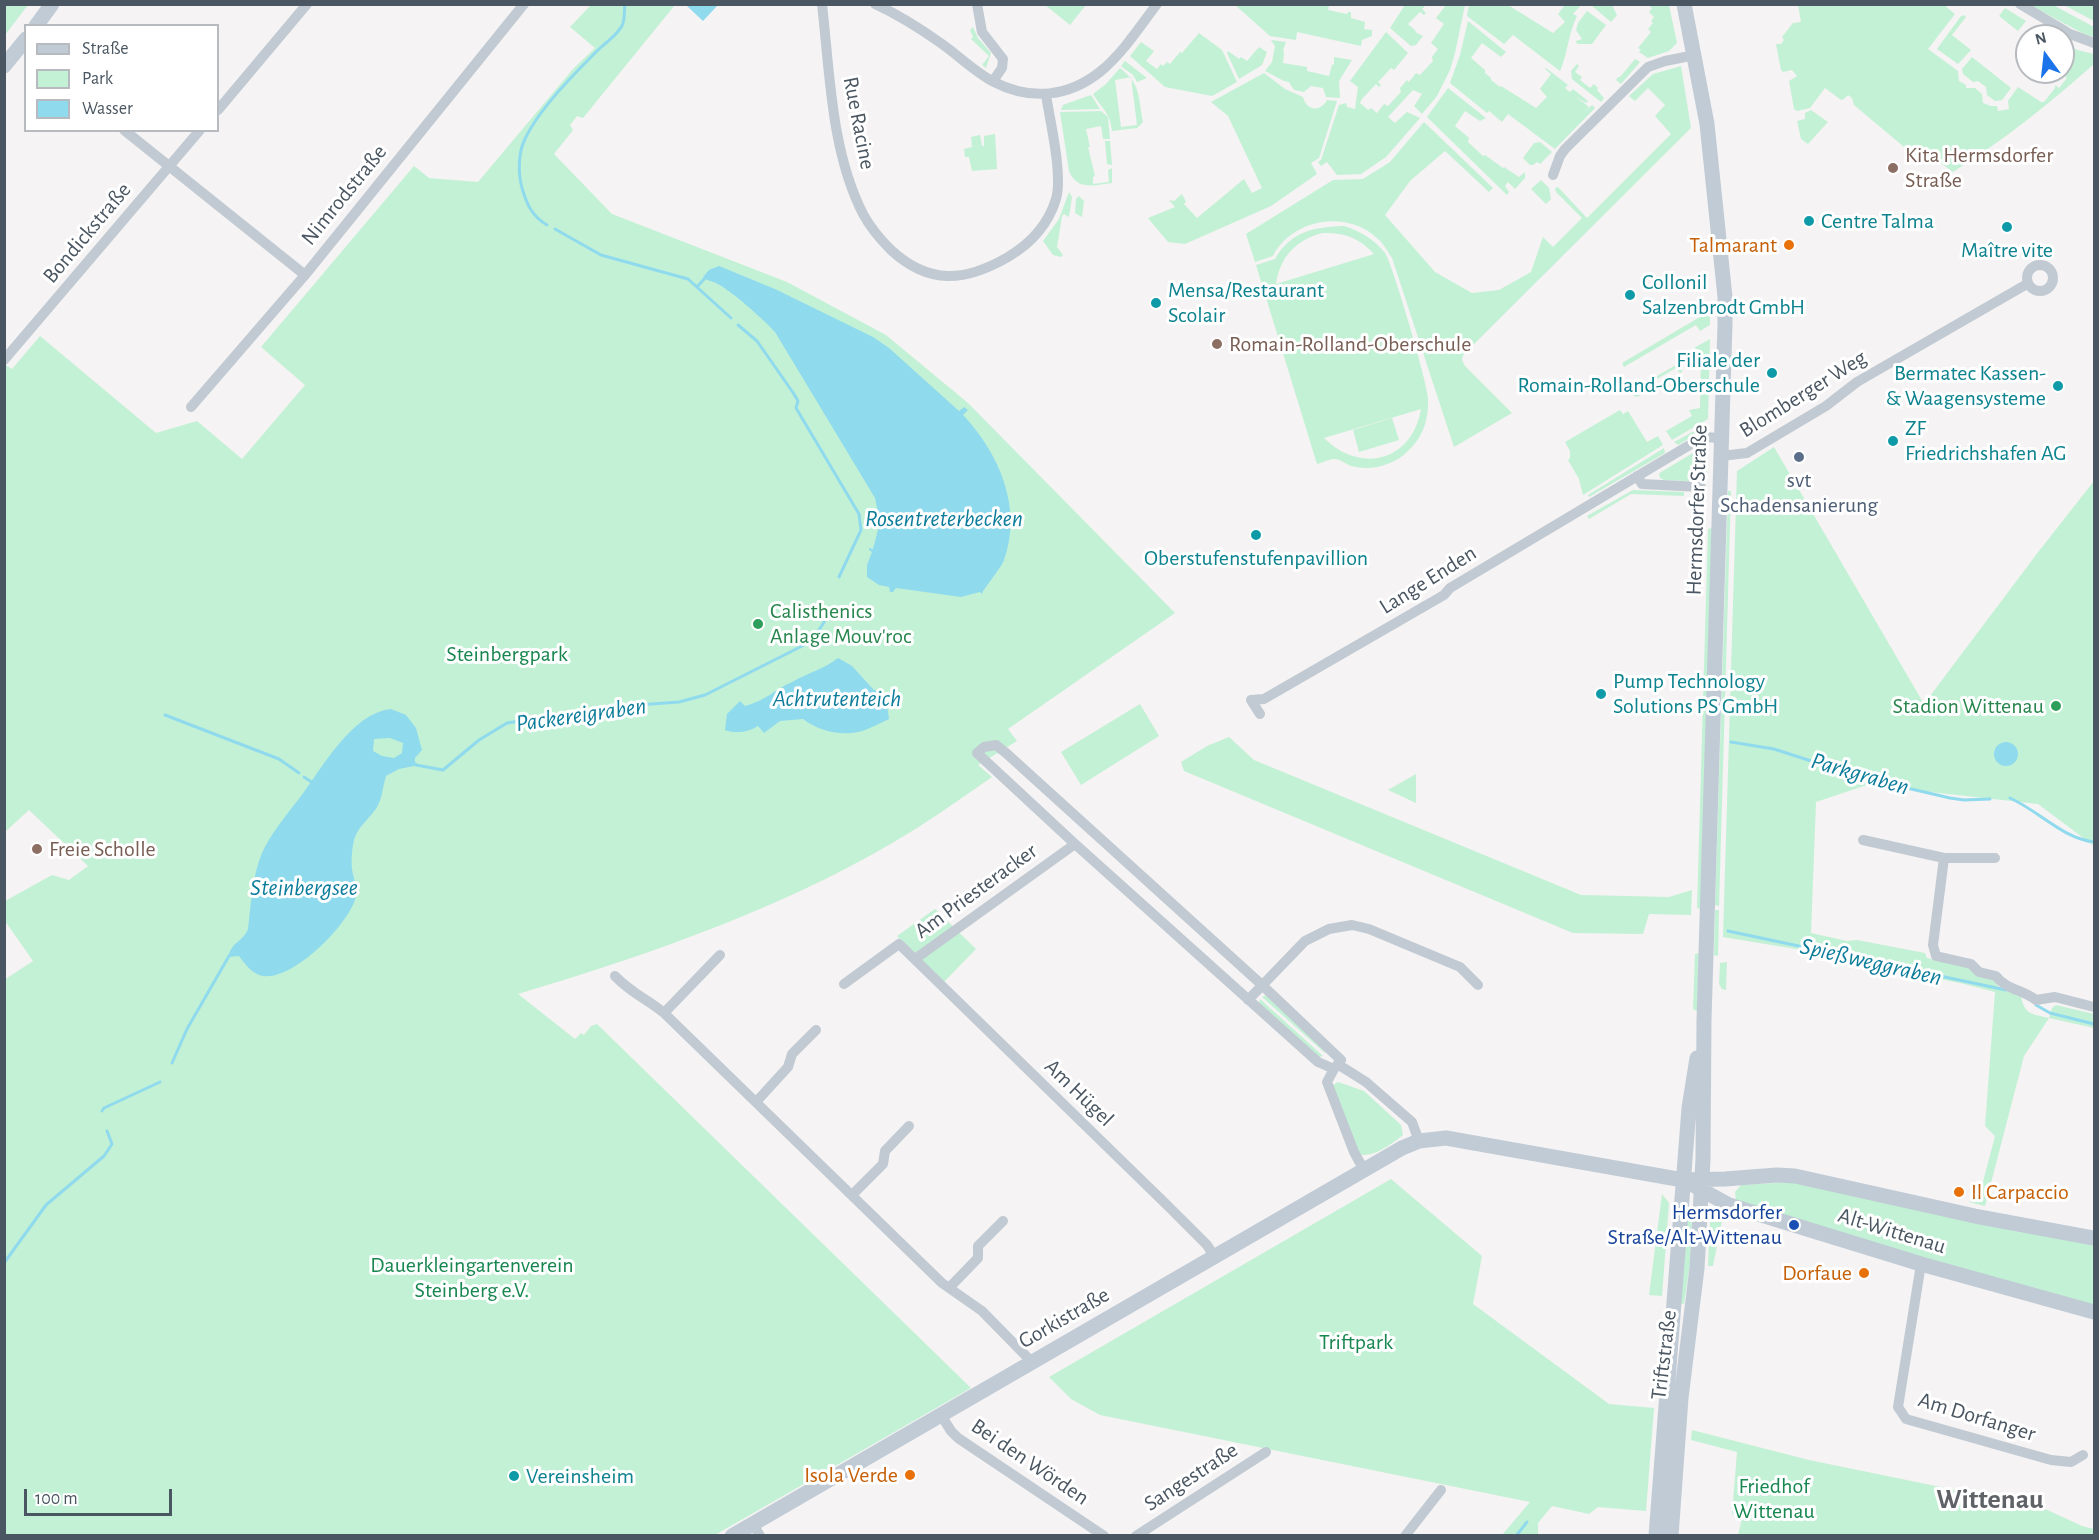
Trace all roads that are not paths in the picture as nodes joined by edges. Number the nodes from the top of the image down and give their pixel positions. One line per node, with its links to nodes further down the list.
1 (52, 4): 10 (main road)
2 (307, 4): 17 (street)
3 (524, 4): 22 (street, Nimrodstraße)
4 (822, 4): 16 (street, Rue Racine)
5 (875, 4): 15 (street)
6 (977, 4): 15 (street)
7 (1157, 4): 16 (street)
8 (1684, 4): 13 (main road, Hermsdorfer Straße)
9 (2020, 4): 11 (street)
10 (37, 24)
11 (2094, 43)
12 (24, 46): 14 (main road)
13 (1695, 56): 21 (street); 26 (main road, Hermsdorfer Straße)
14 (4, 66)
15 (993, 81): 16 (street)
16 (1046, 95)
17 (219, 109)
18 (127, 132): 20 (street)
19 (198, 132): 20 (street, Bondickstraße)
20 (170, 166): 22 (street); 24 (street, Bondickstraße)
21 (1553, 175)
22 (305, 275): 25 (street, Nimrodstraße)
23 (2027, 284): 27 (street, Blomberger Weg)
24 (4, 360)
25 (191, 407)
26 (1721, 438): 27 (main road, Hermsdorfer Straße); 28 (street, Lange Enden)
27 (1721, 456): 46 (main road, Hermsdorfer Straße)
28 (1637, 476): 29 (street); 30 (street, Lange Enden)
29 (1701, 487)
30 (1260, 714)
31 (1100, 839): 33 (street); 34 (street); 41 (street)
32 (1863, 840): 35 (street)
33 (1075, 844): 34 (street); 38 (street, Am Priesteracker)
34 (1087, 854): 43 (street)
35 (1944, 858): 36 (street); 44 (street)
36 (1995, 858)
37 (720, 955): 45 (street)
38 (915, 959): 40 (street, Am Priesteracker); 60 (street, Am Hügel)
39 (615, 976): 45 (street)
40 (844, 984)
41 (1262, 985): 42 (street); 43 (street); 48 (street)
42 (1478, 985)
43 (1248, 1000): 48 (street)
44 (2094, 1007)
45 (664, 1013): 49 (street)
46 (1704, 1020): 54 (main road, Hermsdorfer Straße); 55 (main road, Hermsdorfer Straße)
47 (816, 1030): 49 (street)
48 (1336, 1067): 51 (street); 52 (street)
49 (756, 1102): 56 (street)
50 (909, 1126): 56 (street)
51 (1419, 1142): 52 (main road, Gorkistraße); 54 (main road, Alt-Wittenau)
52 (1364, 1170): 60 (main road, Gorkistraße)
53 (1736, 1178): 55 (main road, Alt-Wittenau); 57 (main road); 59 (main road, Alt-Wittenau)
54 (1683, 1180): 55 (main road, Alt-Wittenau); 63 (main road, Triftstraße)
55 (1702, 1185): 57 (main road, Alt-Wittenau); 65 (main road, Triftstraße)
56 (852, 1195): 62 (street)
57 (1729, 1205): 61 (main road, Alt-Wittenau)
58 (1003, 1221): 62 (street)
59 (2094, 1238)
60 (1214, 1256): 66 (main road, Gorkistraße)
61 (1921, 1264): 64 (main road, Alt-Wittenau); 70 (street, Am Dorfanger)
62 (950, 1287): 66 (street)
63 (1672, 1311): 65 (main road); 67 (main road, Triftstraße)
64 (2094, 1312)
65 (1692, 1313): 67 (main road, Triftstraße)
66 (1031, 1363): 68 (main road, Gorkistraße)
67 (1673, 1397): 77 (main road, Triftstraße); 78 (main road, Triftstraße)
68 (941, 1415): 72 (main road, Gorkistraße); 74 (street, Bei den Wörden)
69 (1266, 1452): 75 (street, Sangestraße)
70 (2084, 1455)
71 (1441, 1490): 76 (street)
72 (756, 1530): 73 (main road, Gorkistraße)
73 (732, 1536)
74 (1104, 1536)
75 (1136, 1536)
76 (1405, 1536)
77 (1656, 1536)
78 (1671, 1536)

